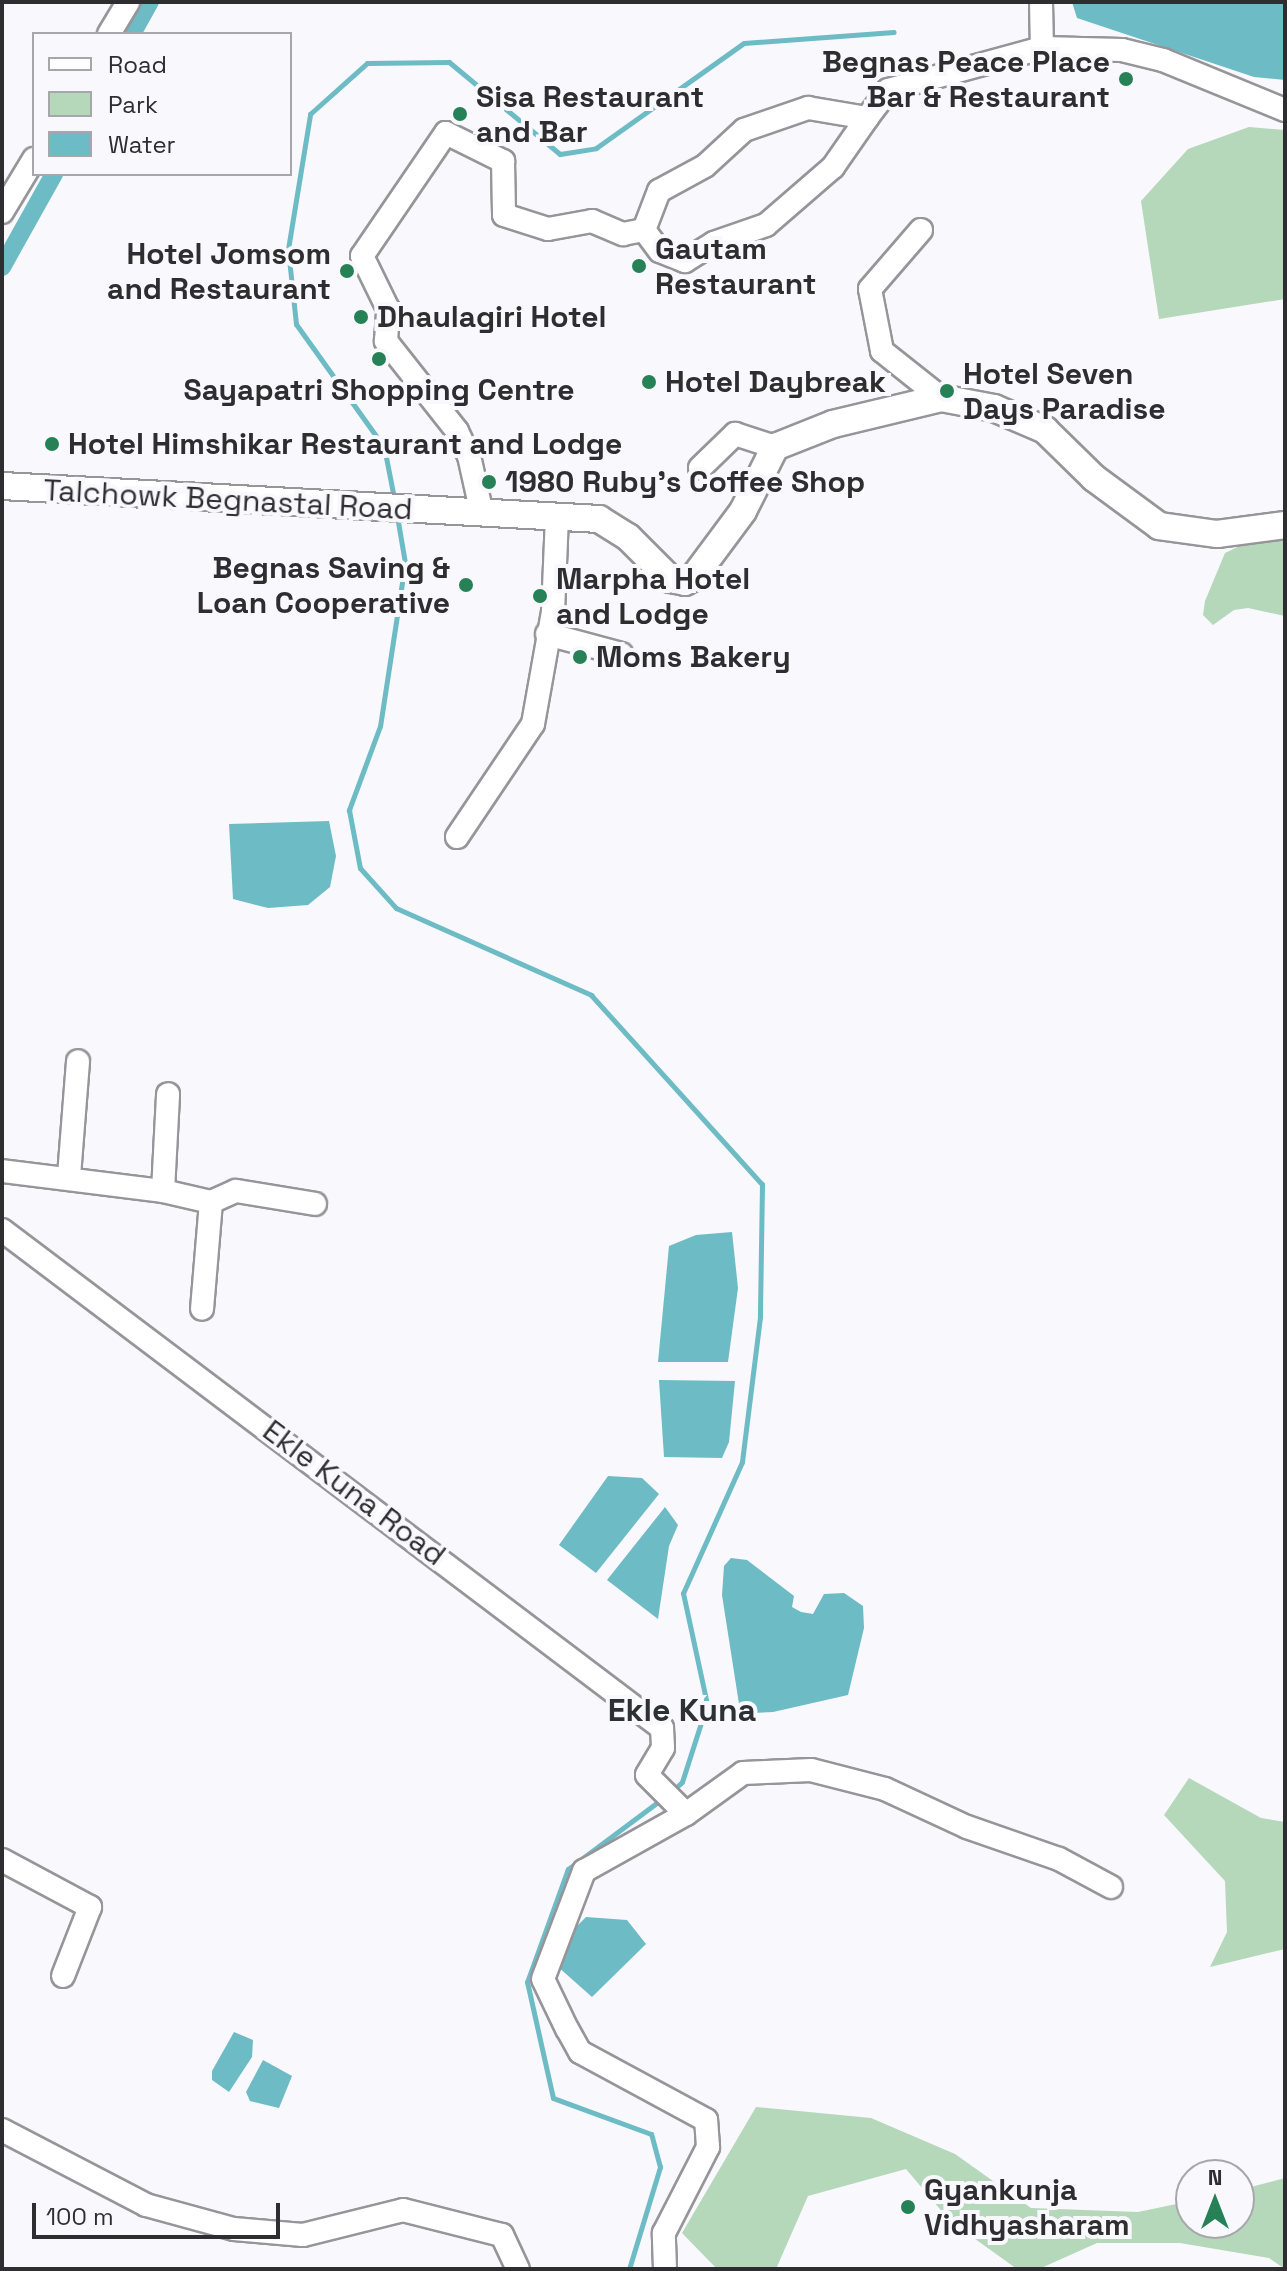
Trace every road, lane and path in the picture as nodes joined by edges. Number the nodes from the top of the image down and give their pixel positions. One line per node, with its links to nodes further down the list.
1 (128, 2): 3 (street)
2 (1041, 2): 4 (street)
3 (110, 32)
4 (1042, 48): 5 (street); 6 (street)
5 (1285, 110)
6 (867, 118): 9 (street); 9 (street)
7 (32, 162): 8 (street)
8 (2, 212)
9 (644, 230): 15 (street)
10 (921, 230): 11 (street)
11 (941, 398): 12 (main road); 17 (main road)
12 (775, 447): 13 (street); 16 (main road, Talchowk Begnastal Road)
13 (700, 468)
14 (2, 486): 15 (main road, Talchowk Begnastal Road)
15 (482, 514): 16 (main road, Talchowk Begnastal Road)
16 (557, 518): 18 (street)
17 (1285, 525)
18 (547, 634): 19 (street); 20 (street)
19 (621, 654)
20 (457, 837)
21 (78, 1061): 24 (street)
22 (168, 1094): 25 (street)
23 (2, 1171): 24 (street)
24 (69, 1176): 25 (street)
25 (163, 1191): 26 (street)
26 (211, 1202): 27 (street); 29 (street)
27 (315, 1204)
28 (2, 1230): 30 (street, Ekle Kuna Road)
29 (202, 1309)
30 (686, 1814): 32 (street); 36 (street)
31 (2, 1860): 33 (street)
32 (1111, 1887)
33 (63, 1976)
34 (2, 2130): 35 (street)
35 (518, 2269)
36 (665, 2269)

